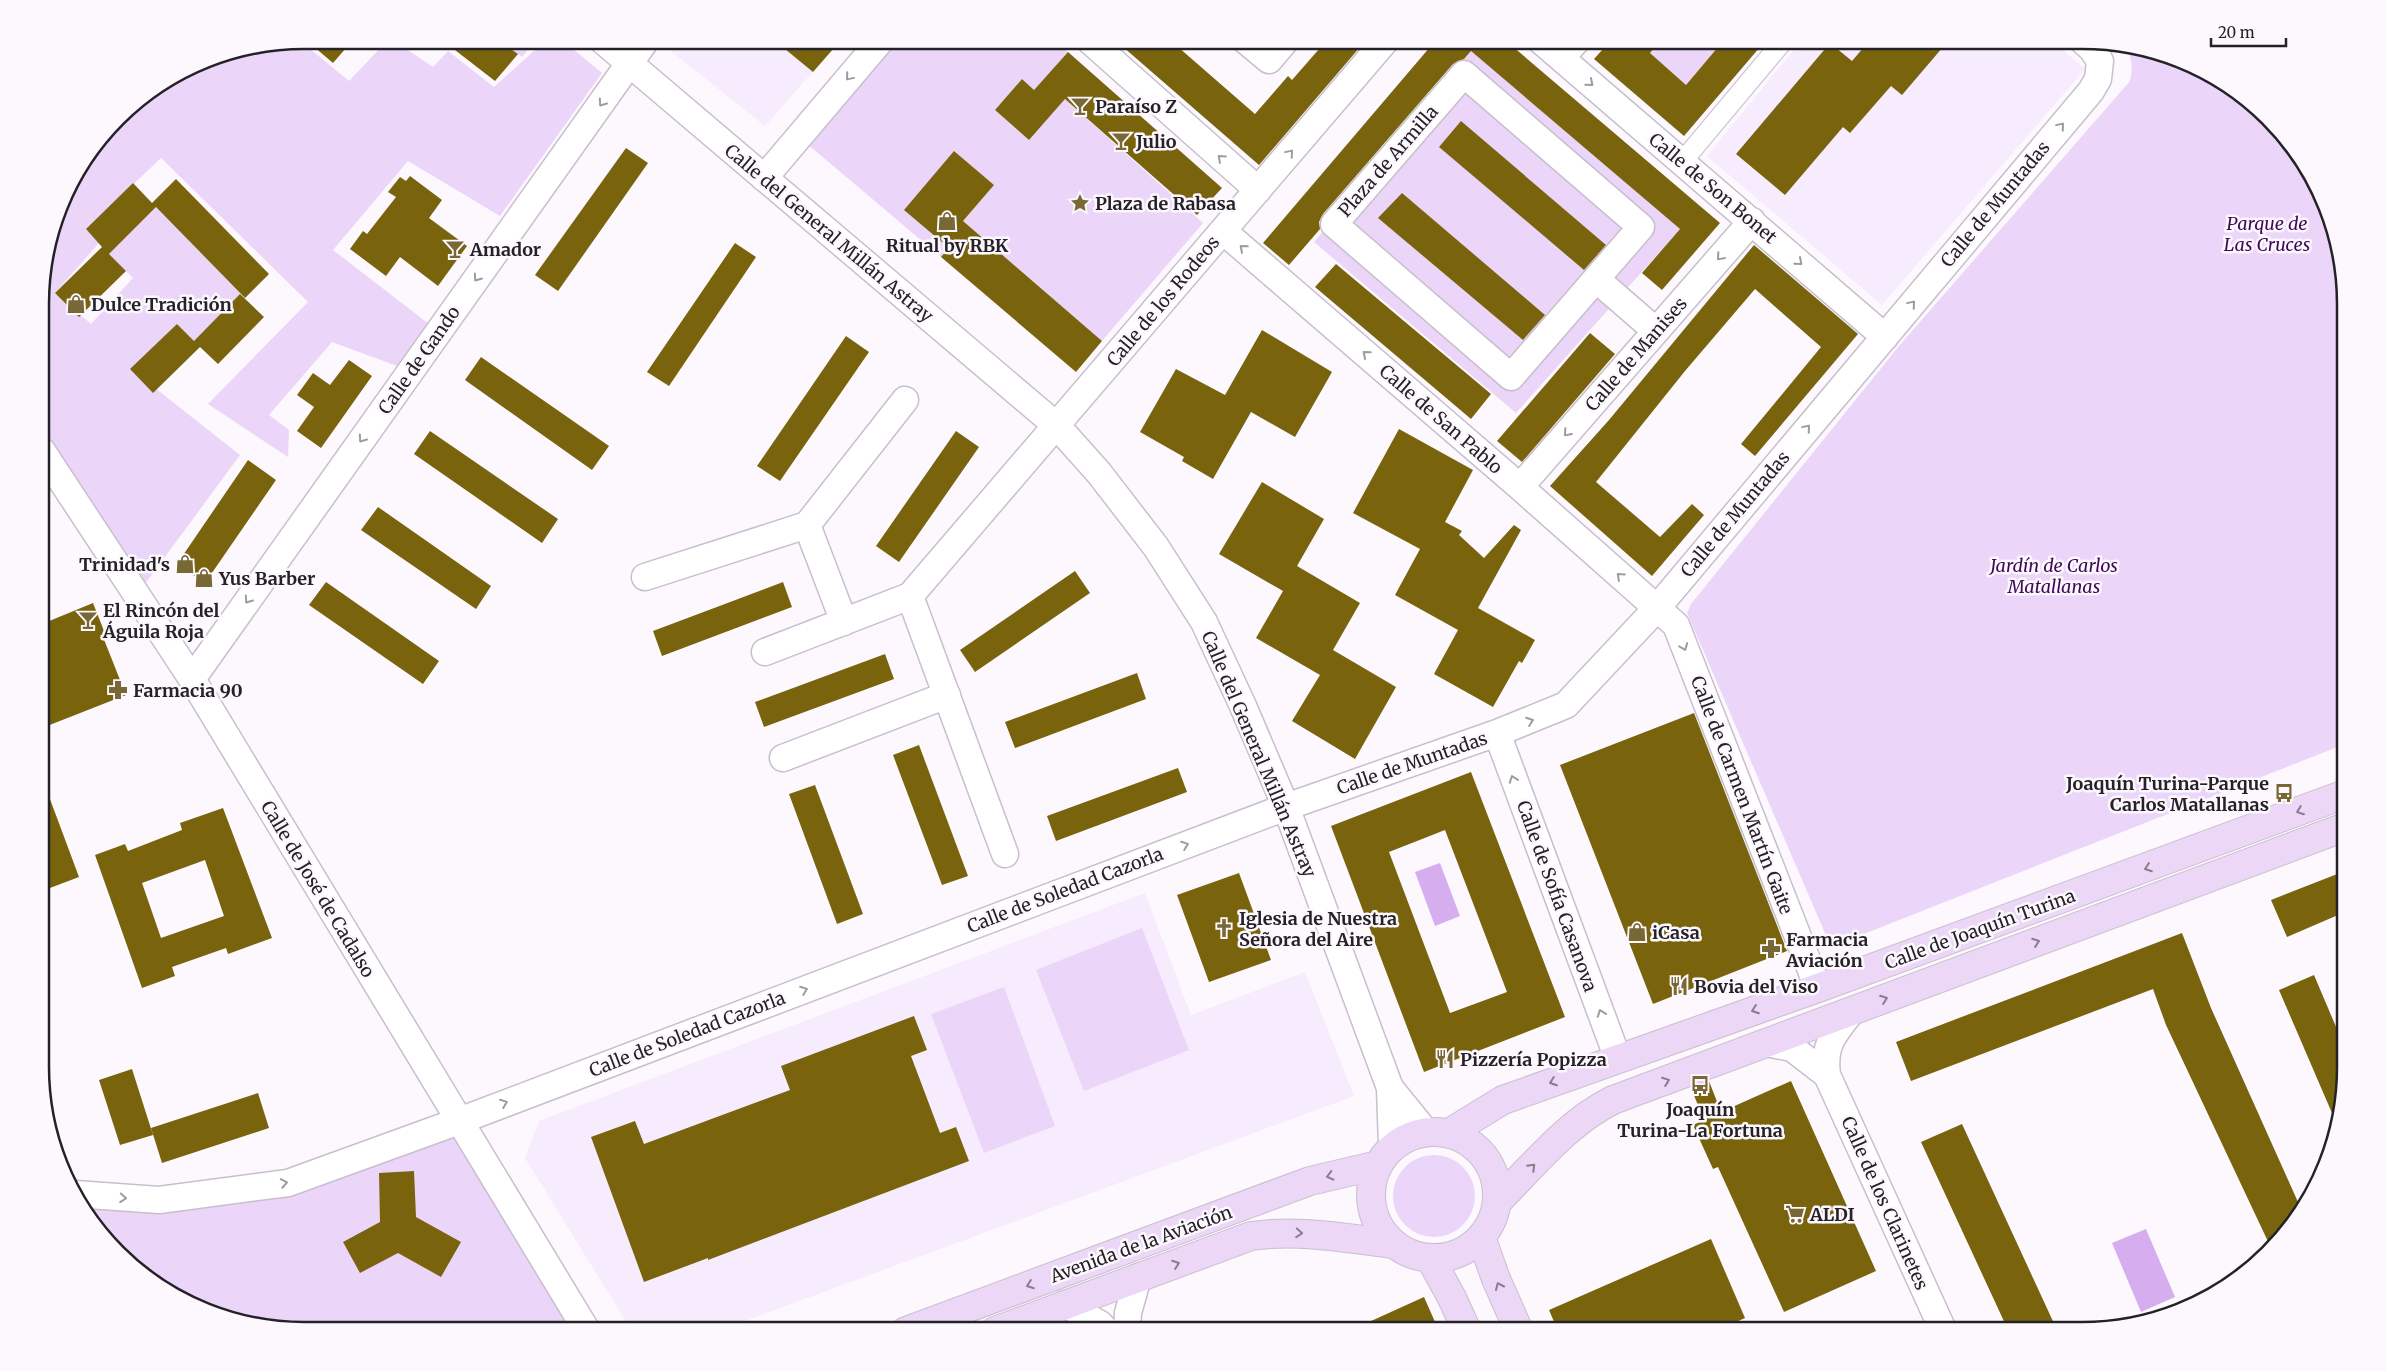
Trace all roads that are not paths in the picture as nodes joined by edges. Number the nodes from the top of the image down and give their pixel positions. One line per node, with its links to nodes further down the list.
1 (613, 49): 11 (street, Calle del General Millán Astray)
2 (640, 49): 11 (street, Calle de Gando)
3 (873, 49): 13 (street, one-way to 13)
4 (1099, 49): 14 (street, one-way to 4)
5 (1256, 49): 6 (street)
6 (1278, 49)
7 (1378, 49): 14 (street, Calle de los Rodeos, one-way to 7)
8 (1569, 49): 12 (street, Calle de Son Bonet, one-way to 12)
9 (1776, 49): 12 (street)
10 (2092, 49): 19 (street, Calle de Muntadas, one-way to 10)
11 (630, 63): 13 (street, Calle del General Millán Astray); 30 (street, Calle de Gando, one-way to 30)
12 (1682, 162): 15 (street, Calle de Son Bonet)
13 (764, 178): 21 (street, Calle del General Millán Astray)
14 (1258, 190): 16 (street, Calle de los Rodeos)
15 (1752, 220): 18 (street, Calle de Manises, one-way to 18); 19 (street, Calle de Son Bonet, one-way to 19)
16 (1223, 232): 21 (street, Calle de los Rodeos); 23 (street, Calle de San Pablo, one-way to 16)
17 (1596, 279): 17 (street, Plaza de Armilla); 18 (street)
18 (1656, 331): 23 (street, Calle de Manises, one-way to 23)
19 (1885, 337): 27 (street, Calle de Muntadas, one-way to 19)
20 (905, 400): 24 (street)
21 (1057, 426): 26 (street); 35 (street, Calle del General Millán Astray)
22 (49, 462): 30 (street, Calle de José de Cadalso)
23 (1520, 487): 27 (street, Calle de San Pablo, one-way to 23)
24 (807, 525): 25 (street); 28 (street)
25 (645, 577)
26 (910, 596): 28 (street); 31 (street)
27 (1657, 608): 32 (street, Calle de Muntadas, one-way to 27); 38 (street, Calle de Carmen Martín Gaite, one-way to 38)
28 (844, 622): 29 (street)
29 (765, 652)
30 (192, 680): 44 (street, Calle de José de Cadalso)
31 (946, 696): 33 (street); 37 (street)
32 (1497, 733): 35 (street, Calle de Muntadas); 41 (street, Calle de Sofía Casanova, one-way to 32)
33 (782, 758)
34 (2337, 797): 38 (main road, Calle de Joaquín Turina, one-way to 38)
35 (1286, 807): 43 (street, Calle del General Millán Astray); 44 (street, Calle de Soledad Cazorla, one-way to 35)
36 (2337, 830): 39 (main road, Calle de Joaquín Turina, one-way to 36)
37 (1005, 854)
38 (1818, 988): 41 (main road, Calle de Joaquín Turina, one-way to 41)
39 (1852, 1011): 40 (main road, Calle de Joaquín Turina); 42 (street, Calle de los Clarinetes)
40 (1766, 1042): 42 (street, Calle de los Clarinetes); 48 (main road, Calle de Joaquín Turina, one-way to 40)
41 (1618, 1059): 45 (main road, Calle de Joaquín Turina, one-way to 45)
42 (1827, 1075): 61 (street, Calle de los Clarinetes)
43 (1390, 1088): 45 (street, Calle del General Millán Astray); 46 (street, Calle del General Millán Astray)
44 (459, 1121): 47 (street, Calle de Soledad Cazorla, one-way to 44); 54 (street, Calle de José de Cadalso)
45 (1437, 1132): 46 (main road); 48 (main road)
46 (1385, 1155): 50 (main road); 55 (main road, Avenida de la Aviación, one-way to 55)
47 (83, 1195)
48 (1497, 1202): 49 (main road)
49 (1481, 1237): 51 (main road); 60 (main road, one-way to 49)
50 (1393, 1244): 51 (main road); 52 (main road, Avenida de la Aviación, one-way to 50)
51 (1430, 1258): 59 (main road)
52 (1138, 1277): 53 (main road, Avenida de la Aviación); 58 (street)
53 (1065, 1304): 56 (main road, Avenida de la Aviación); 57 (street)
54 (582, 1322)
55 (930, 1322)
56 (1018, 1322)
57 (1096, 1322)
58 (1128, 1322)
59 (1463, 1322)
60 (1514, 1322)
61 (1939, 1322)

